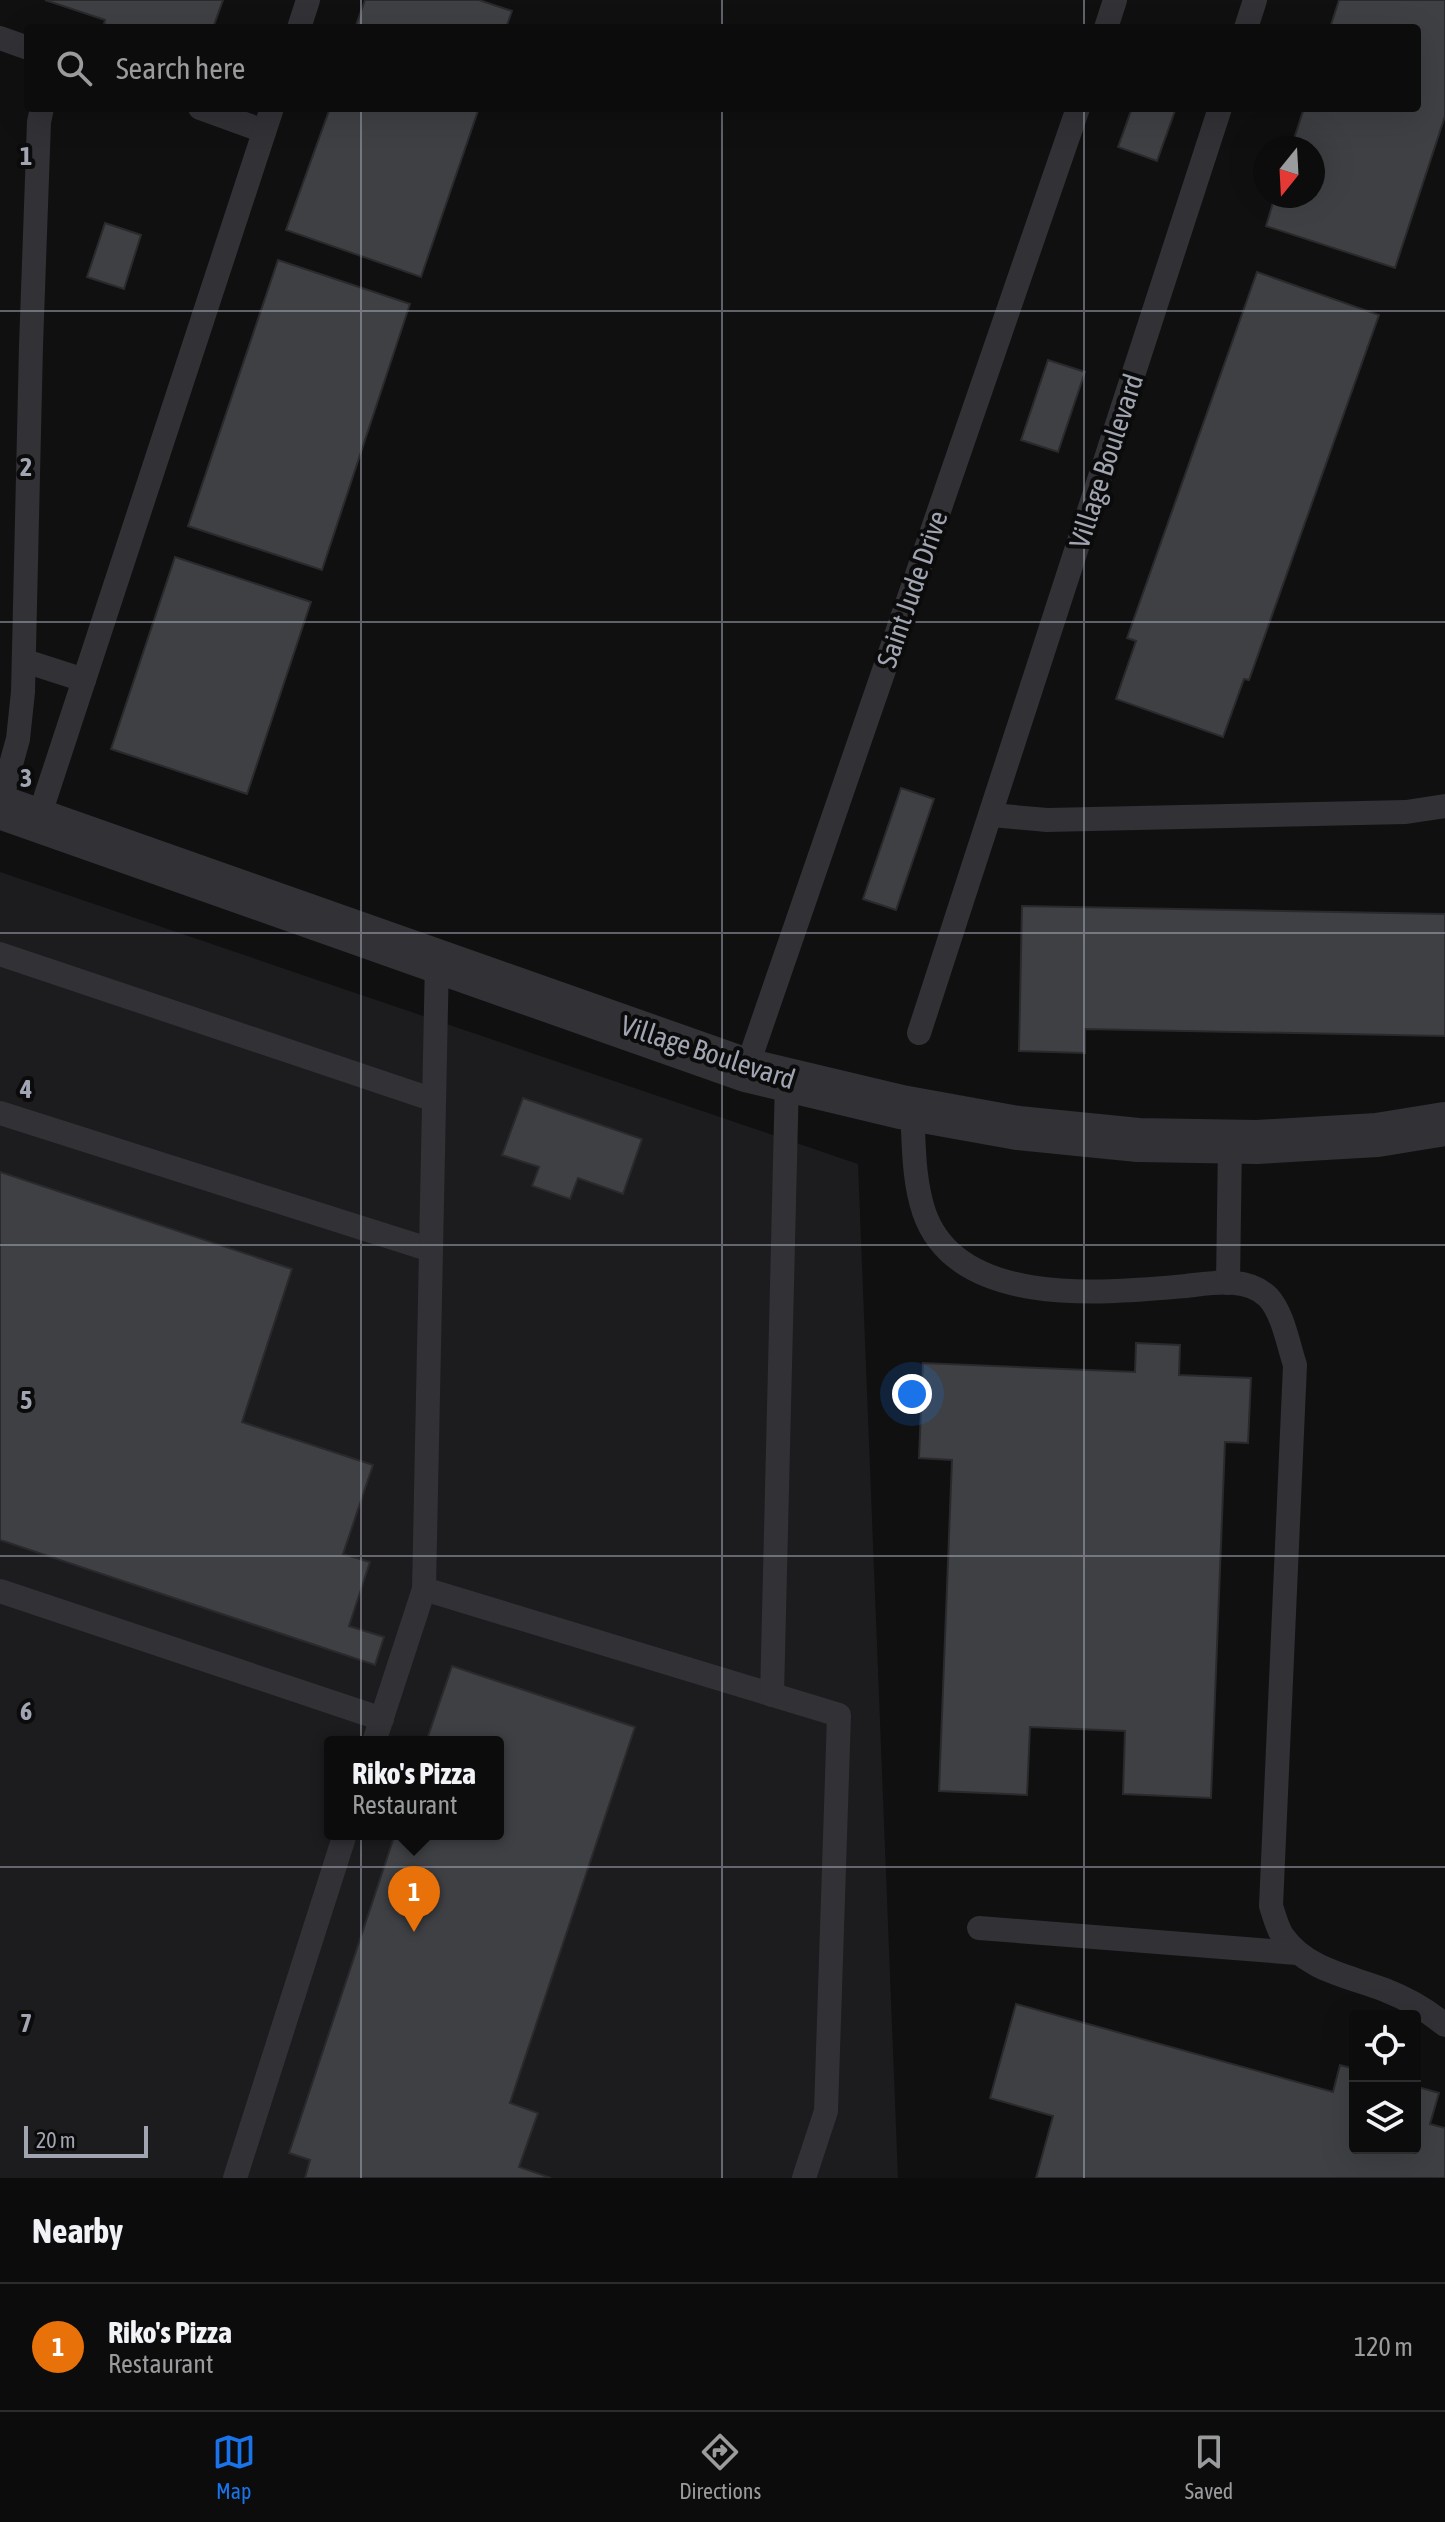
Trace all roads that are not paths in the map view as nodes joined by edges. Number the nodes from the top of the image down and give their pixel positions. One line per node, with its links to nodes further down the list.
1 (308, 0): 4 (lane)
2 (1115, 0): 5 (lane)
3 (1255, 0): 6 (lane)
4 (300, 24)
5 (1107, 24)
6 (1247, 24)
7 (0, 38): 8 (lane)
8 (24, 47)
9 (41, 112): 14 (lane)
10 (225, 112): 13 (lane)
11 (1077, 112): 22 (lane, Saint Jude Drive)
12 (1219, 112): 18 (lane, Village Boulevard)
13 (268, 119): 15 (lane)
14 (25, 661): 15 (lane); 17 (lane)
15 (84, 680): 17 (lane)
16 (1445, 806): 18 (lane)
17 (13, 810): 20 (street, Village Boulevard)
18 (992, 815): 21 (lane, Village Boulevard)
19 (0, 954): 23 (lane)
20 (437, 959): 22 (street, Village Boulevard); 23 (lane)
21 (919, 1033)
22 (766, 1074): 24 (street, Village Boulevard); 32 (lane, Saint Jude Drive)
23 (434, 1100): 28 (lane)
24 (912, 1109): 27 (street, Village Boulevard); 29 (lane)
25 (0, 1113): 28 (lane)
26 (1445, 1124): 27 (street, Village Boulevard)
27 (1230, 1142): 29 (lane)
28 (431, 1250): 30 (lane)
29 (1228, 1283): 37 (lane)
30 (424, 1589): 32 (lane); 33 (lane)
31 (0, 1591): 33 (lane)
32 (772, 1695): 40 (lane)
33 (382, 1719): 34 (lane)
34 (376, 1736)
35 (343, 1840): 39 (lane)
36 (979, 1928): 37 (lane)
37 (1297, 1953): 38 (lane)
38 (1445, 2025)
39 (235, 2178)
40 (804, 2178)

